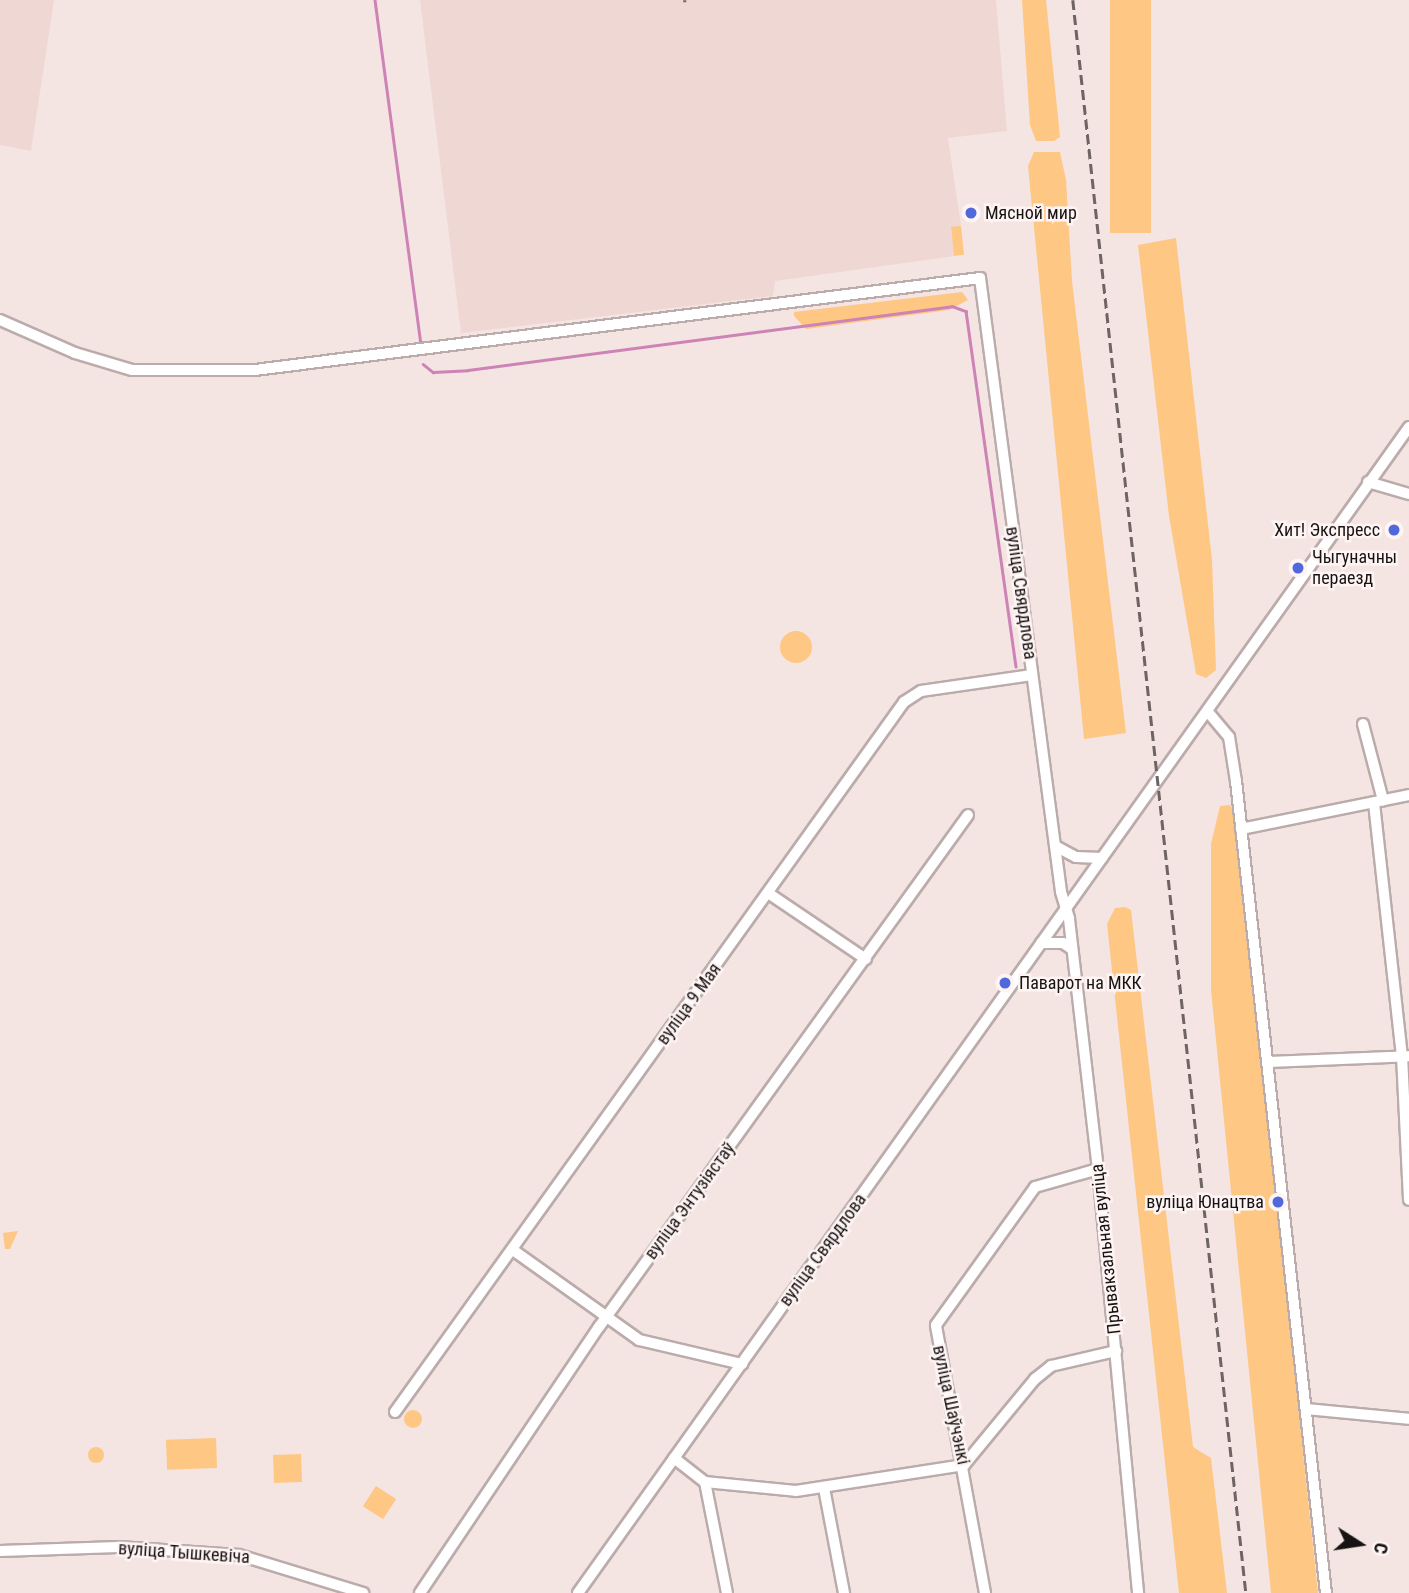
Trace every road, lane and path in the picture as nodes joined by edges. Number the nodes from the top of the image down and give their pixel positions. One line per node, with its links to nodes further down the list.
1 (0, 320): 5 (street, вуліца Свярдлова)
2 (1409, 427): 3 (street, вуліца Свярдлова)
3 (1368, 482): 4 (street); 6 (street, вуліца Свярдлова)
4 (1409, 494)
5 (1032, 675): 12 (street, вуліца Свярдлова); 14 (street, вуліца 9 Мая)
6 (1208, 712): 11 (street); 13 (street, вуліца Свярдлова)
7 (1363, 724): 9 (street)
8 (1409, 795): 9 (street)
9 (1379, 802): 11 (street); 19 (street)
10 (968, 815): 18 (street, вуліца Энтузіястаў)
11 (1241, 829): 20 (street)
12 (1057, 847): 13 (street); 15 (street, вуліца Свярдлова)
13 (1101, 858): 15 (street, вуліца Свярдлова)
14 (768, 893): 18 (street); 23 (street, вуліца 9 Мая)
15 (1066, 907): 16 (street, вуліца Свярдлова); 17 (street, Прывакзальная вуліца)
16 (1041, 943): 17 (street); 26 (street, вуліца Свярдлова)
17 (1072, 949): 21 (street, Прывакзальная вуліца)
18 (866, 959): 24 (street, вуліца Энтузіястаў)
19 (1405, 1056): 20 (street); 22 (street)
20 (1268, 1062): 27 (street)
21 (1098, 1169): 25 (street, Прывакзальная вуліца); 31 (street, вуліца Шаўчэнкі)
22 (1409, 1200)
23 (513, 1250): 24 (street); 28 (street, вуліца 9 Мая)
24 (605, 1318): 26 (street); 36 (street, вуліца Энтузіястаў)
25 (1116, 1351): 31 (street); 41 (street, Прывакзальная вуліца)
26 (741, 1364): 30 (street, вуліца Свярдлова)
27 (1306, 1409): 29 (street); 42 (street)
28 (395, 1412)
29 (1409, 1419)
30 (674, 1458): 32 (street); 37 (street, вуліца Свярдлова)
31 (964, 1465): 33 (street); 40 (street, вуліца Шаўчэнкі)
32 (705, 1482): 33 (street); 38 (street)
33 (824, 1488): 39 (street)
34 (0, 1551): 35 (street, вуліца Тышкевіча)
35 (363, 1593)
36 (420, 1593)
37 (578, 1593)
38 (727, 1593)
39 (844, 1593)
40 (985, 1593)
41 (1138, 1593)
42 (1326, 1593)

